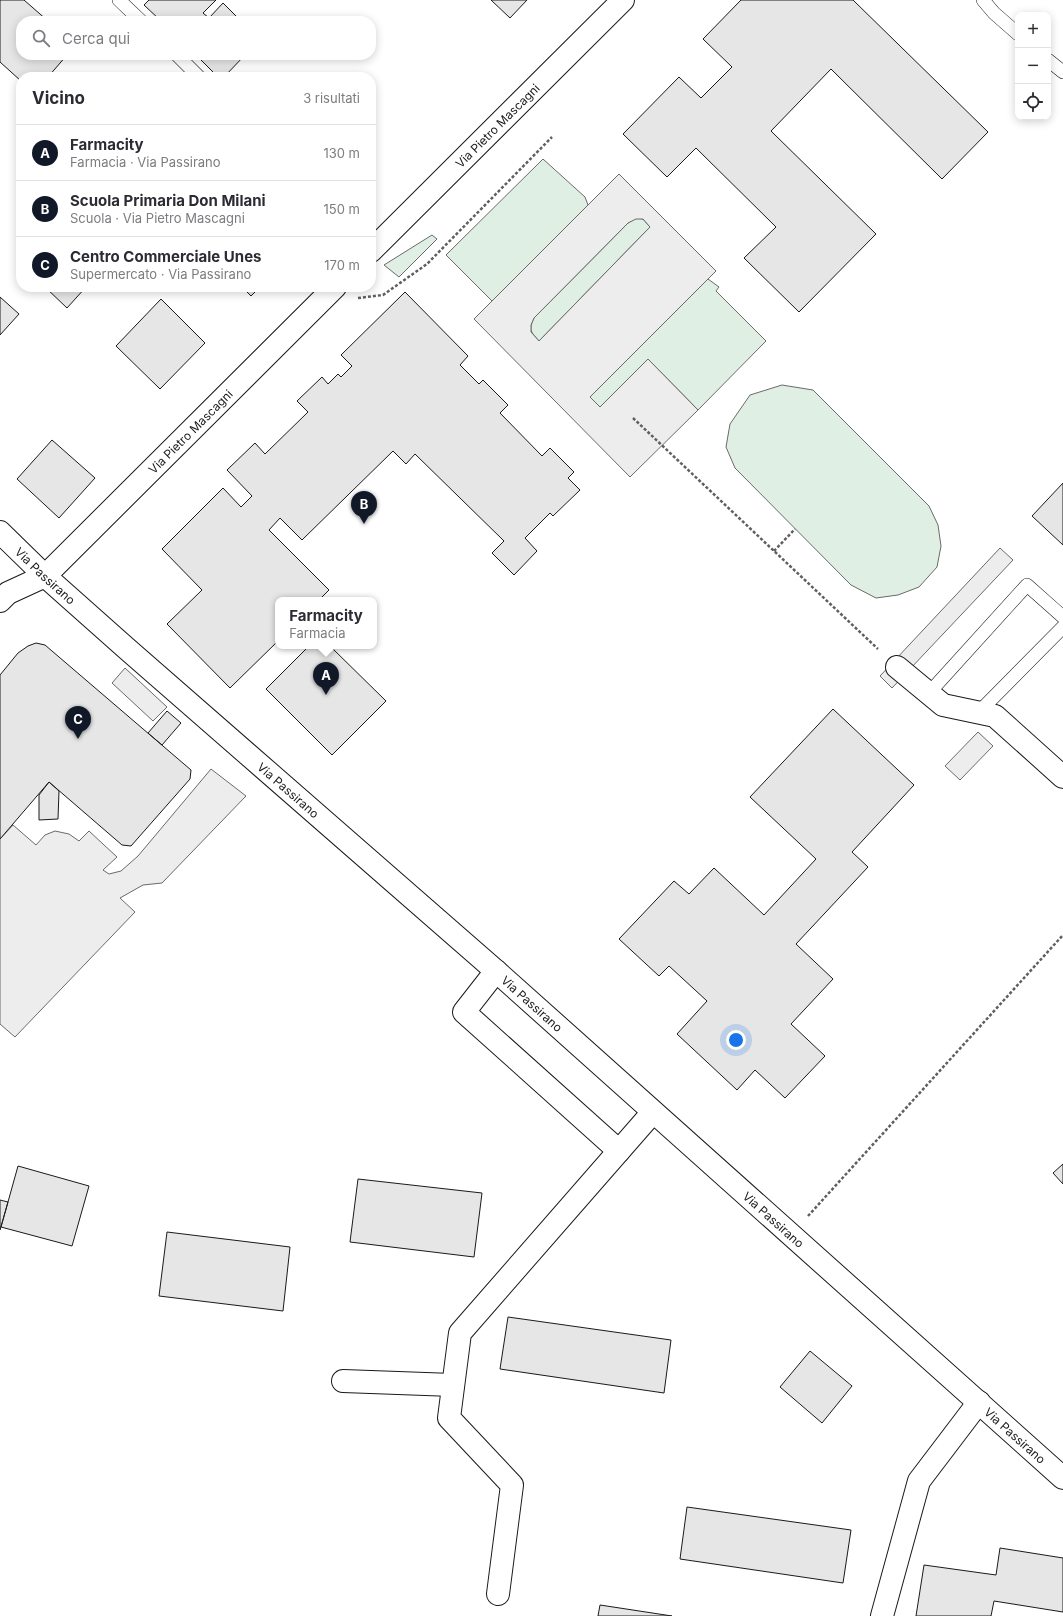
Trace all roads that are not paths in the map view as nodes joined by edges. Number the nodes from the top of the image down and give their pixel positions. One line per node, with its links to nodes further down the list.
1 (119, 0): 4 (lane)
2 (623, 0): 10 (street, Via Pietro Mascagni)
3 (983, 0): 5 (lane)
4 (136, 16)
5 (1015, 31)
6 (181, 60): 8 (lane)
7 (1051, 62): 9 (lane)
8 (194, 72)
9 (1063, 72)
10 (376, 243)
11 (330, 292): 13 (street, Via Pietro Mascagni)
12 (0, 532): 13 (street, Via Passirano)
13 (45, 576): 14 (street); 21 (street, Via Passirano)
14 (0, 601)
15 (1063, 617): 18 (lane)
16 (1063, 627): 19 (lane)
17 (897, 667): 18 (street)
18 (929, 693): 19 (street)
19 (978, 713): 20 (street)
20 (1063, 777)
21 (496, 971): 22 (street, Via Passirano); 23 (street)
22 (653, 1112): 23 (street); 26 (street, Via Passirano)
23 (619, 1151): 25 (street)
24 (343, 1381): 25 (street)
25 (453, 1385): 28 (street)
26 (979, 1402): 27 (street, Via Passirano); 29 (street)
27 (1063, 1478)
28 (498, 1594)
29 (882, 1616)

